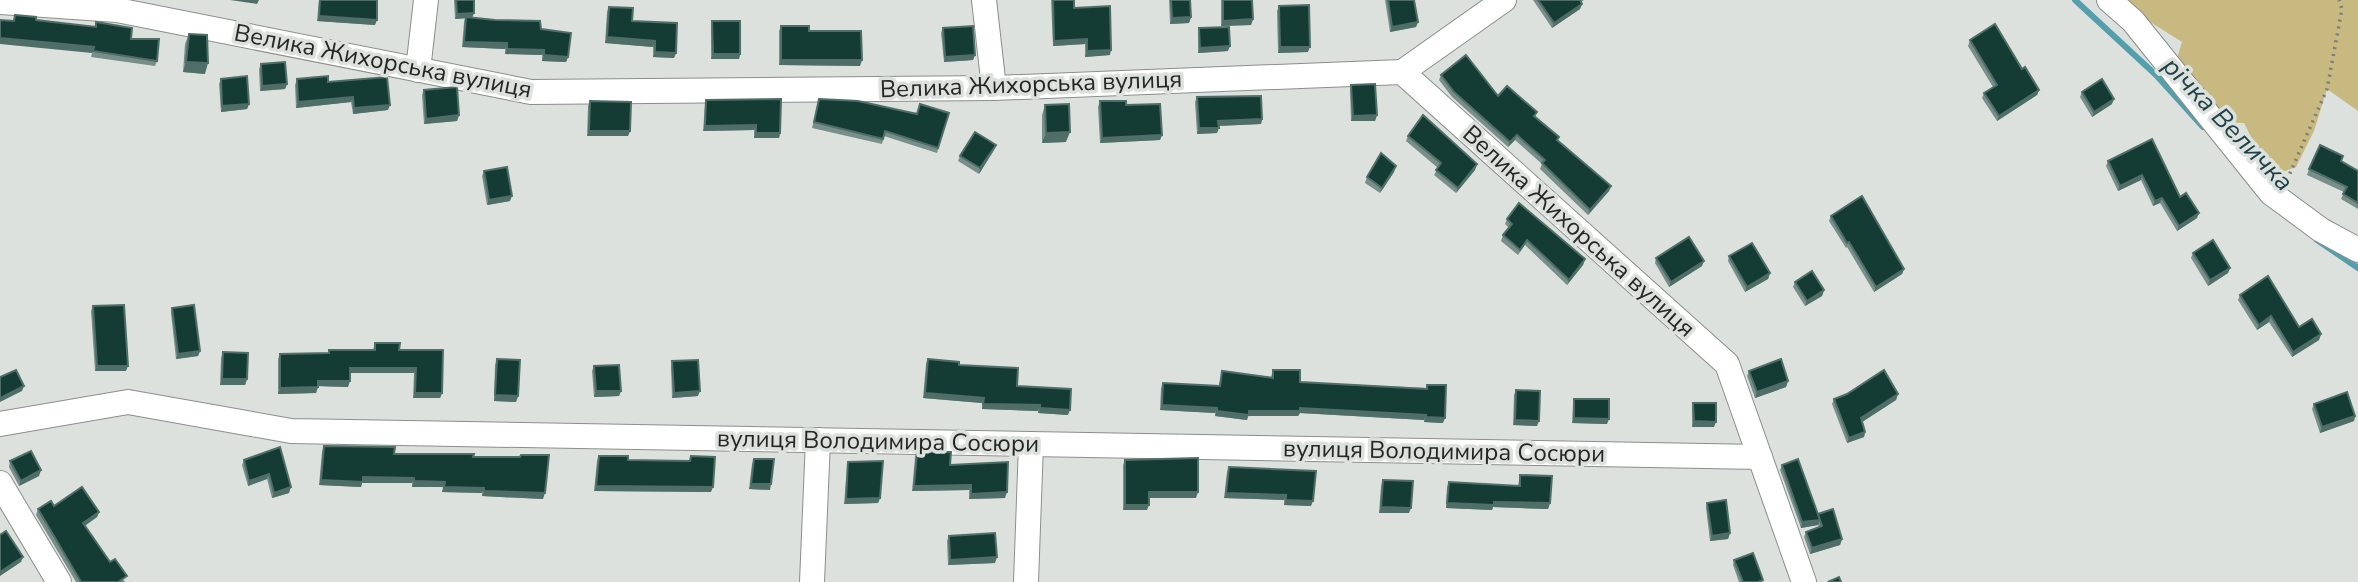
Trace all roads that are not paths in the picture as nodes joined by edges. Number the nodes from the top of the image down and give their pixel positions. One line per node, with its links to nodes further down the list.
1 (426, 0): 6 (street)
2 (984, 0): 8 (street)
3 (1504, 0): 7 (street)
4 (2109, 0): 9 (street)
5 (0, 2): 6 (street, Велика Жихорська вулиця)
6 (418, 70): 8 (street, Велика Жихорська вулиця)
7 (1402, 72): 8 (street, Велика Жихорська вулиця); 13 (street, Велика Жихорська вулиця)
8 (994, 88)
9 (2358, 250)
10 (0, 424): 11 (street, вулиця Володимира Сосюри)
11 (818, 440): 12 (street, вулиця Володимира Сосюри); 16 (street)
12 (1031, 444): 13 (street, вулиця Володимира Сосюри); 17 (street)
13 (1760, 457): 18 (street, Велика Жихорська вулиця)
14 (0, 483): 15 (street)
15 (60, 582)
16 (812, 582)
17 (1026, 582)
18 (1804, 582)

